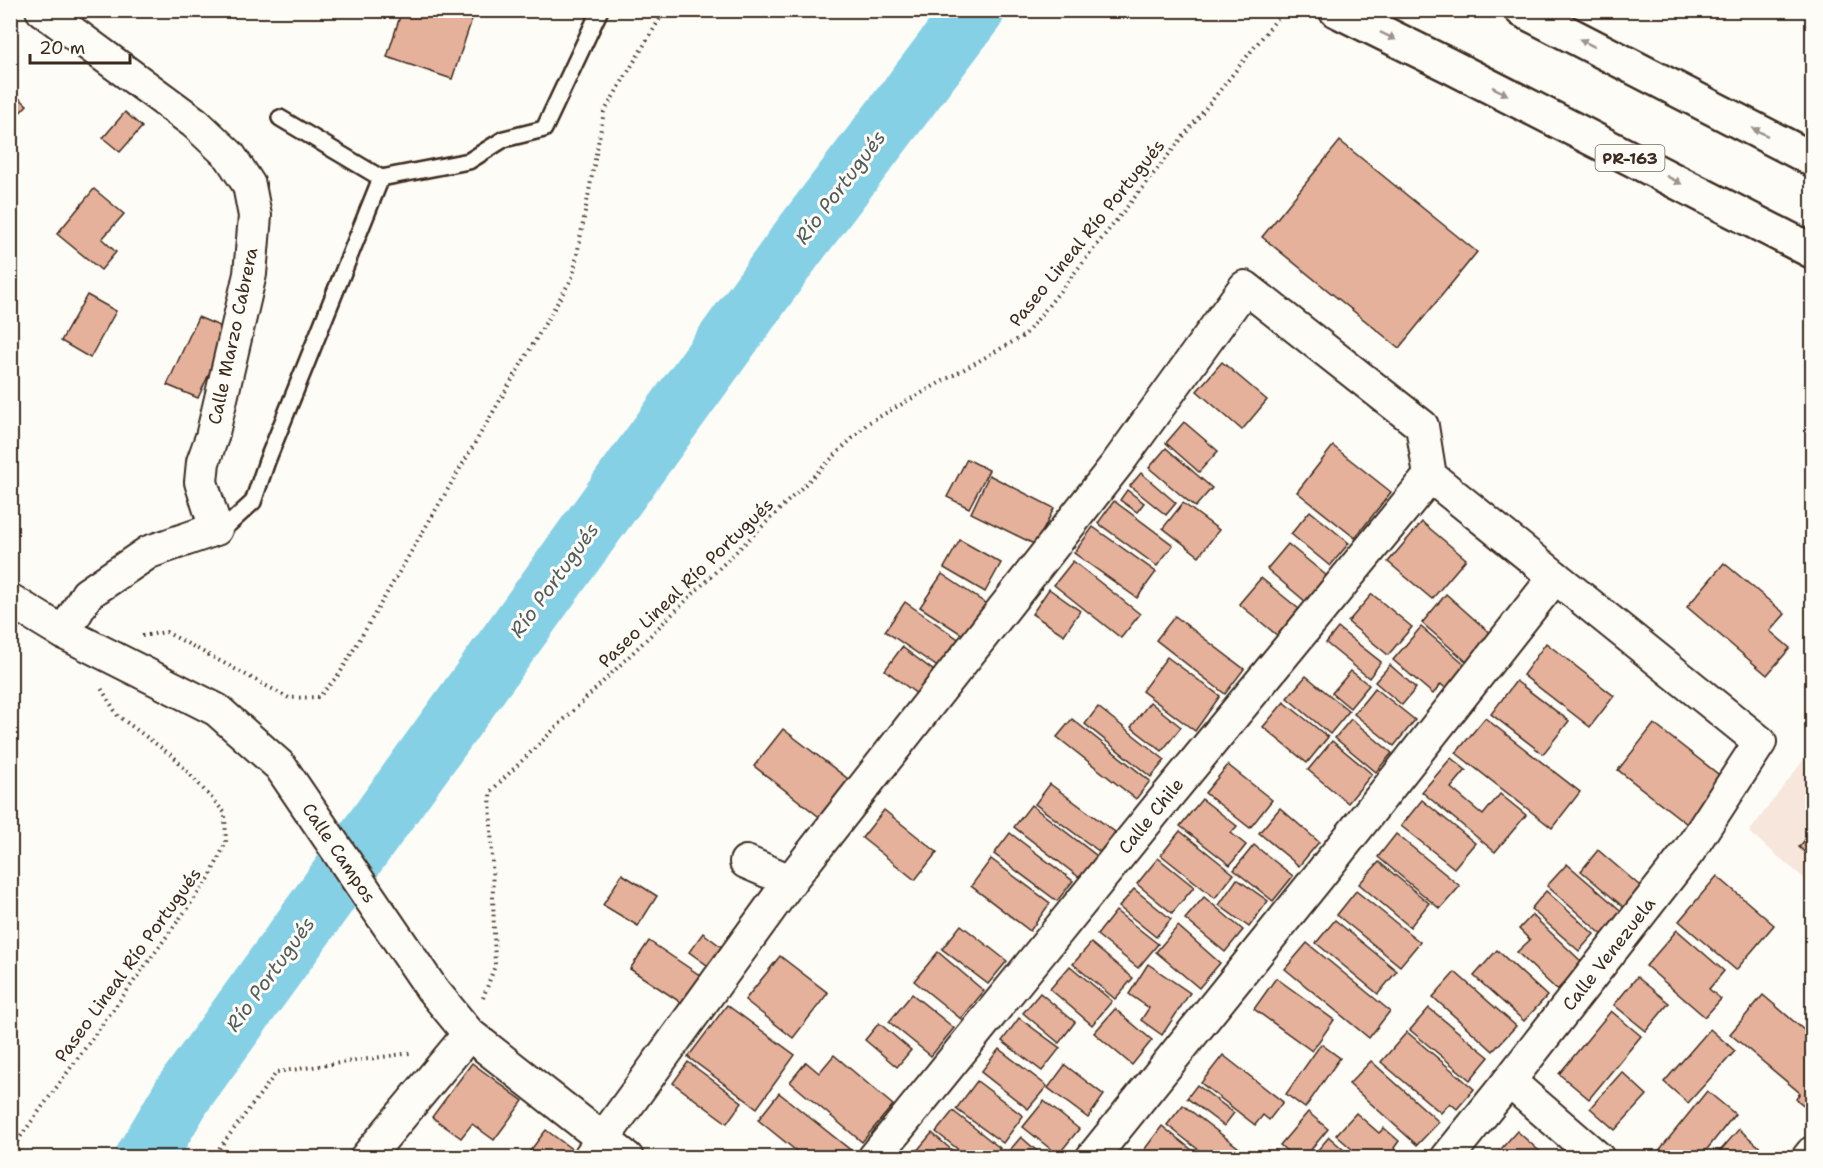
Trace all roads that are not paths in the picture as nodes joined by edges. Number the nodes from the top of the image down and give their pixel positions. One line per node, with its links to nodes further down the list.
1 (42, 10): 10 (street, Calle Marzo Cabrera)
2 (600, 10): 7 (lane)
3 (1336, 10): 8 (main road, PR-163, one-way to 8)
4 (1522, 10): 6 (main road, one-way to 4)
5 (280, 118): 7 (lane)
6 (1812, 159)
7 (381, 178): 10 (lane)
8 (1812, 251)
9 (1430, 476): 11 (street); 15 (street); 22 (street, Calle Chile)
10 (216, 529): 13 (street)
11 (1555, 577): 17 (street, Calle Venezuela); 23 (street)
12 (10, 600): 13 (street, Calle Campos)
13 (64, 633): 16 (street, Calle Campos)
14 (746, 862): 15 (street)
15 (790, 881): 18 (street)
16 (470, 1034): 18 (street, Calle Campos); 20 (street)
17 (1509, 1081): 24 (street, Calle Venezuela); 25 (street)
18 (596, 1148): 21 (street, Calle Campos)
19 (1812, 1153): 26 (street)
20 (366, 1158)
21 (627, 1158)
22 (874, 1158)
23 (1092, 1158)
24 (1447, 1158)
25 (1598, 1158)
26 (1808, 1158)

